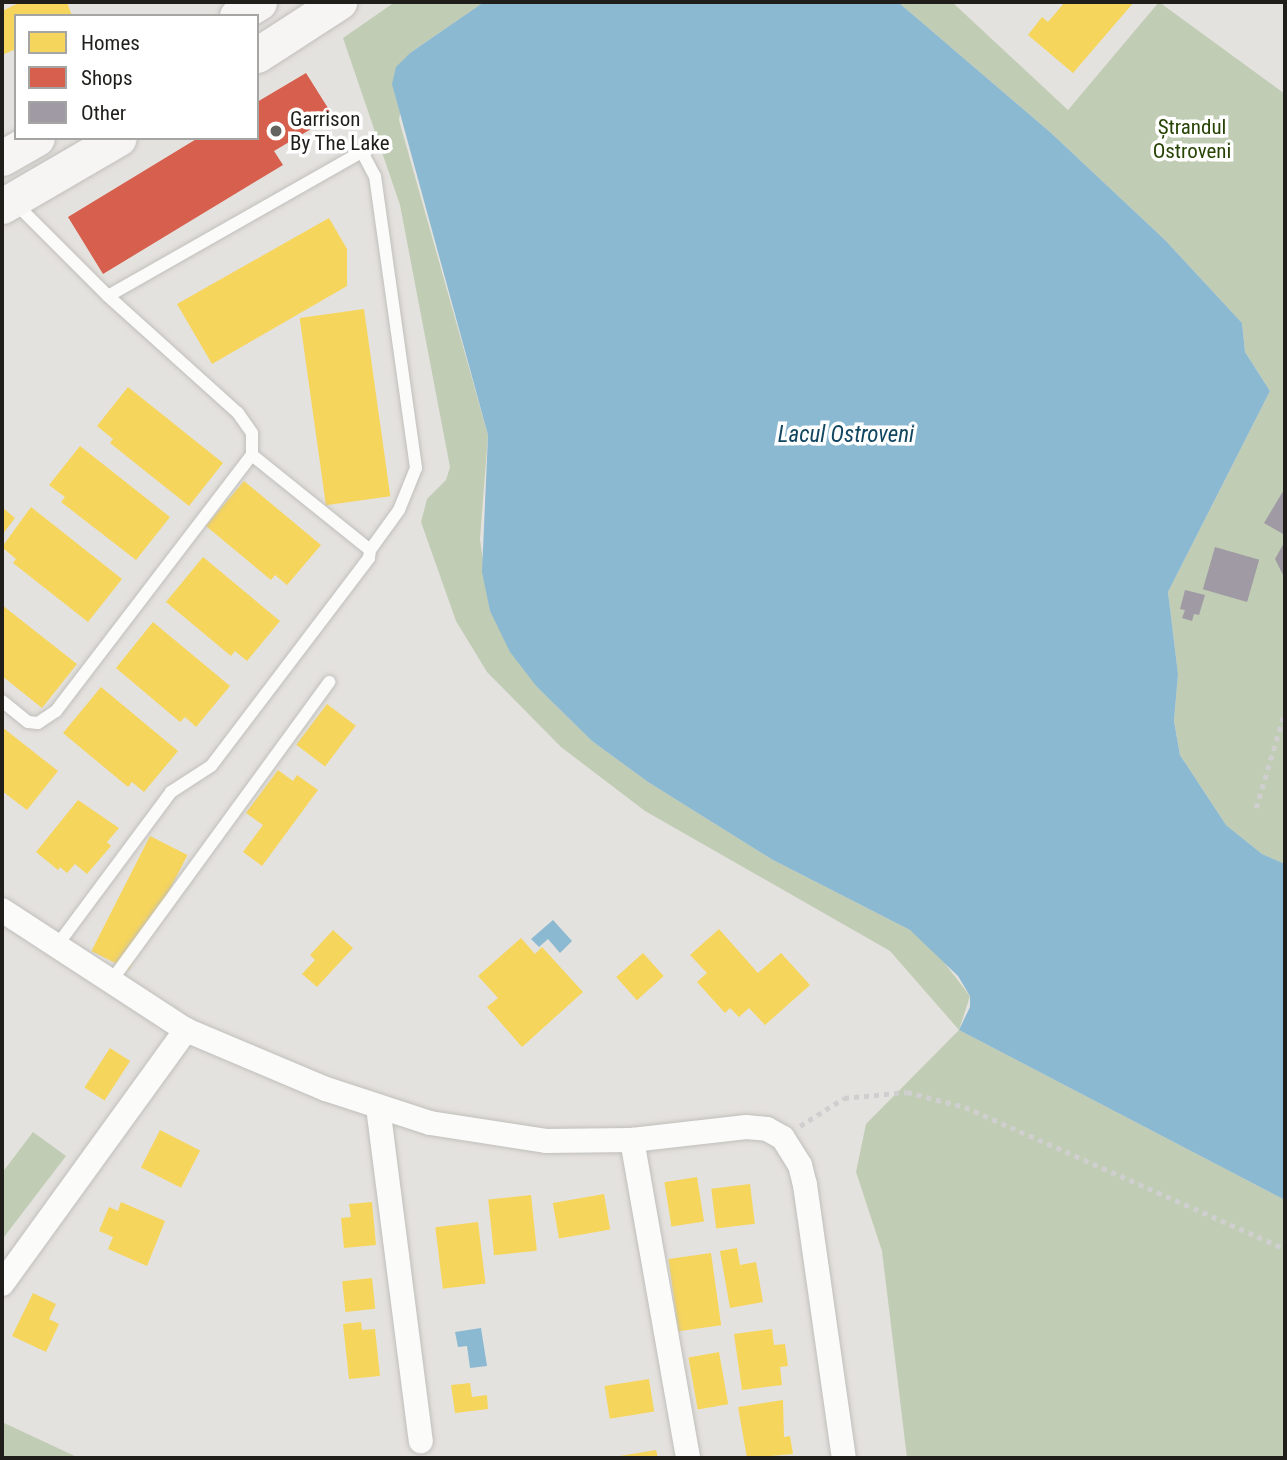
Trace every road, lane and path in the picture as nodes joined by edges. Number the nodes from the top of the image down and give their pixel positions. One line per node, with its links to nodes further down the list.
1 (259, 2): 3 (main road)
2 (339, 2): 4 (main road)
3 (240, 14)
4 (259, 54)
5 (34, 140): 7 (main road)
6 (116, 140): 8 (main road)
7 (2, 158)
8 (7, 203): 9 (lane)
9 (108, 296): 10 (lane); 11 (lane)
10 (252, 454): 11 (lane); 13 (lane)
11 (370, 550): 17 (lane)
12 (328, 682): 18 (lane)
13 (2, 701)
14 (1285, 711): 15 (path)
15 (1256, 808)
16 (2, 910): 17 (street)
17 (56, 947): 18 (street)
18 (110, 984): 19 (street)
19 (186, 1030): 20 (street); 24 (street)
20 (378, 1107): 22 (street); 25 (street)
21 (782, 1138): 22 (street); 23 (path); 27 (street)
22 (632, 1140): 26 (street)
23 (1285, 1249)
24 (2, 1284)
25 (421, 1441)
26 (688, 1458)
27 (844, 1458)

